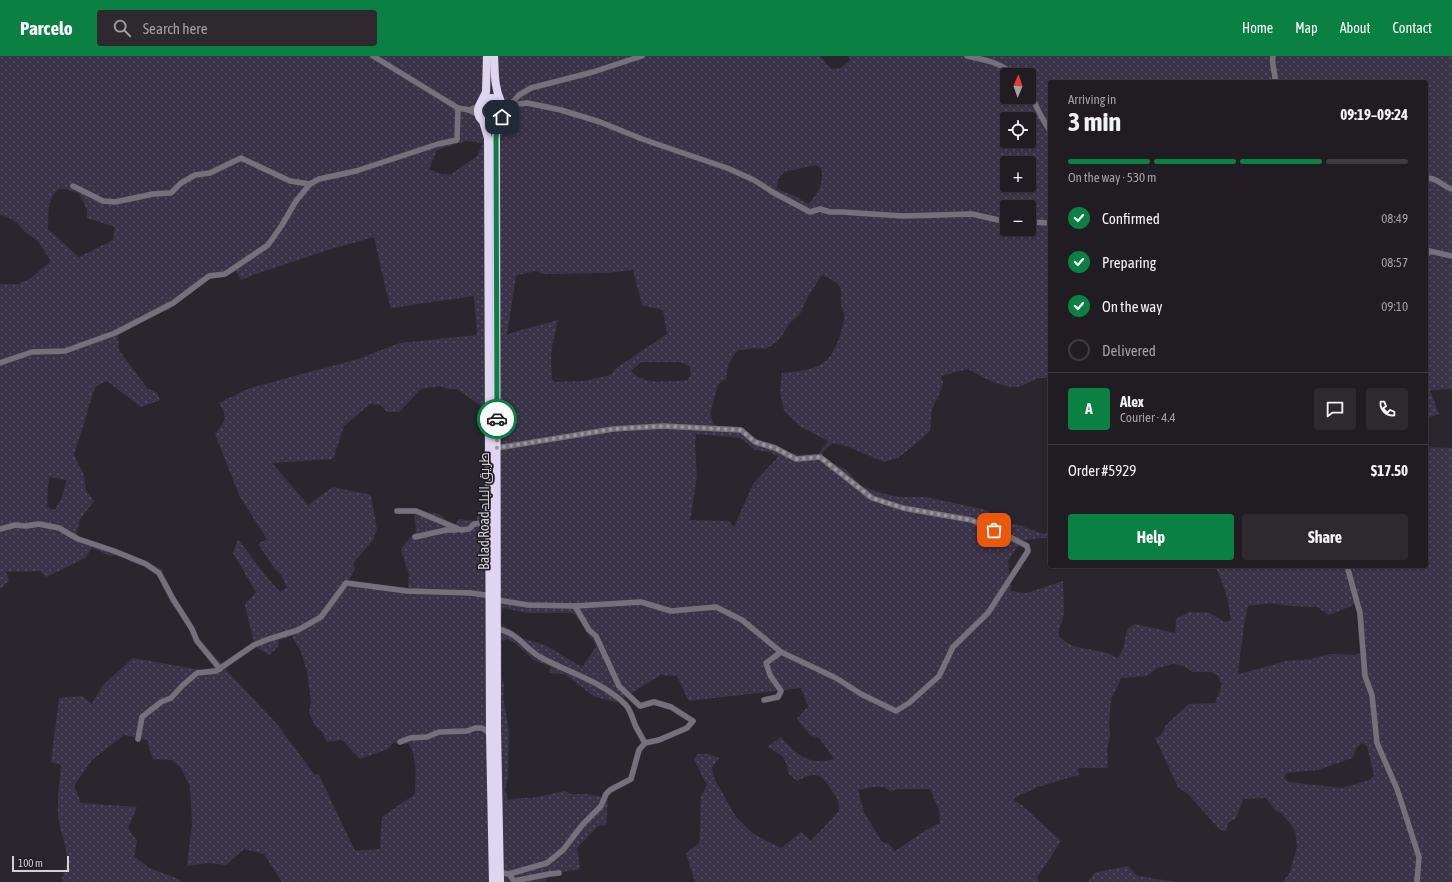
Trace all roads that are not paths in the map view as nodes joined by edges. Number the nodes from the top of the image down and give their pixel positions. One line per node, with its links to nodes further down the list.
1 (373, 56): 11 (street)
2 (487, 56): 9 (highway)
3 (494, 56): 12 (highway)
4 (642, 56): 12 (street)
5 (966, 56): 7 (street)
6 (1273, 56): 8 (street)
7 (1006, 68)
8 (1275, 80)
9 (480, 104): 12 (highway); 13 (street); 14 (highway)
10 (1035, 104): 15 (street)
11 (458, 108): 13 (street); 17 (street)
12 (504, 109): 14 (highway); 20 (street); 26 (highway, Balad Road طريق البلد)
13 (469, 110): 14 (street)
14 (481, 118): 28 (highway, Balad Road طريق البلد)
15 (1048, 128)
16 (1428, 178): 19 (street)
17 (310, 184): 18 (street); 25 (street)
18 (73, 186)
19 (1452, 189)
20 (1000, 220)
21 (1036, 222): 22 (street)
22 (1048, 223)
23 (1428, 253): 24 (street)
24 (1452, 256)
25 (0, 363)
26 (497, 448): 34 (highway, Balad Road طريق البلد); 37 (street)
27 (397, 511): 30 (street)
28 (490, 522): 30 (street); 33 (highway, Balad Road طريق البلد)
29 (0, 529): 38 (street)
30 (461, 530): 31 (street)
31 (415, 537)
32 (1347, 568): 49 (street)
33 (490, 594): 38 (street); 40 (highway, Balad Road طريق البلد)
34 (497, 600): 35 (street); 36 (highway, Balad Road طريق البلد)
35 (575, 606): 37 (street); 43 (street)
36 (497, 630): 43 (street); 44 (highway, Balad Road طريق البلد)
37 (781, 652): 39 (street)
38 (220, 668): 41 (street)
39 (764, 700)
40 (490, 732): 42 (street); 44 (highway, Balad Road طريق البلد)
41 (138, 739)
42 (400, 742)
43 (645, 743): 46 (street)
44 (496, 872): 46 (street); 47 (highway, Balad Road طريق البلد); 48 (highway, Balad Road طريق البلد)
45 (559, 873): 46 (street)
46 (509, 874)
47 (493, 882)
48 (500, 882)
49 (1417, 882)

